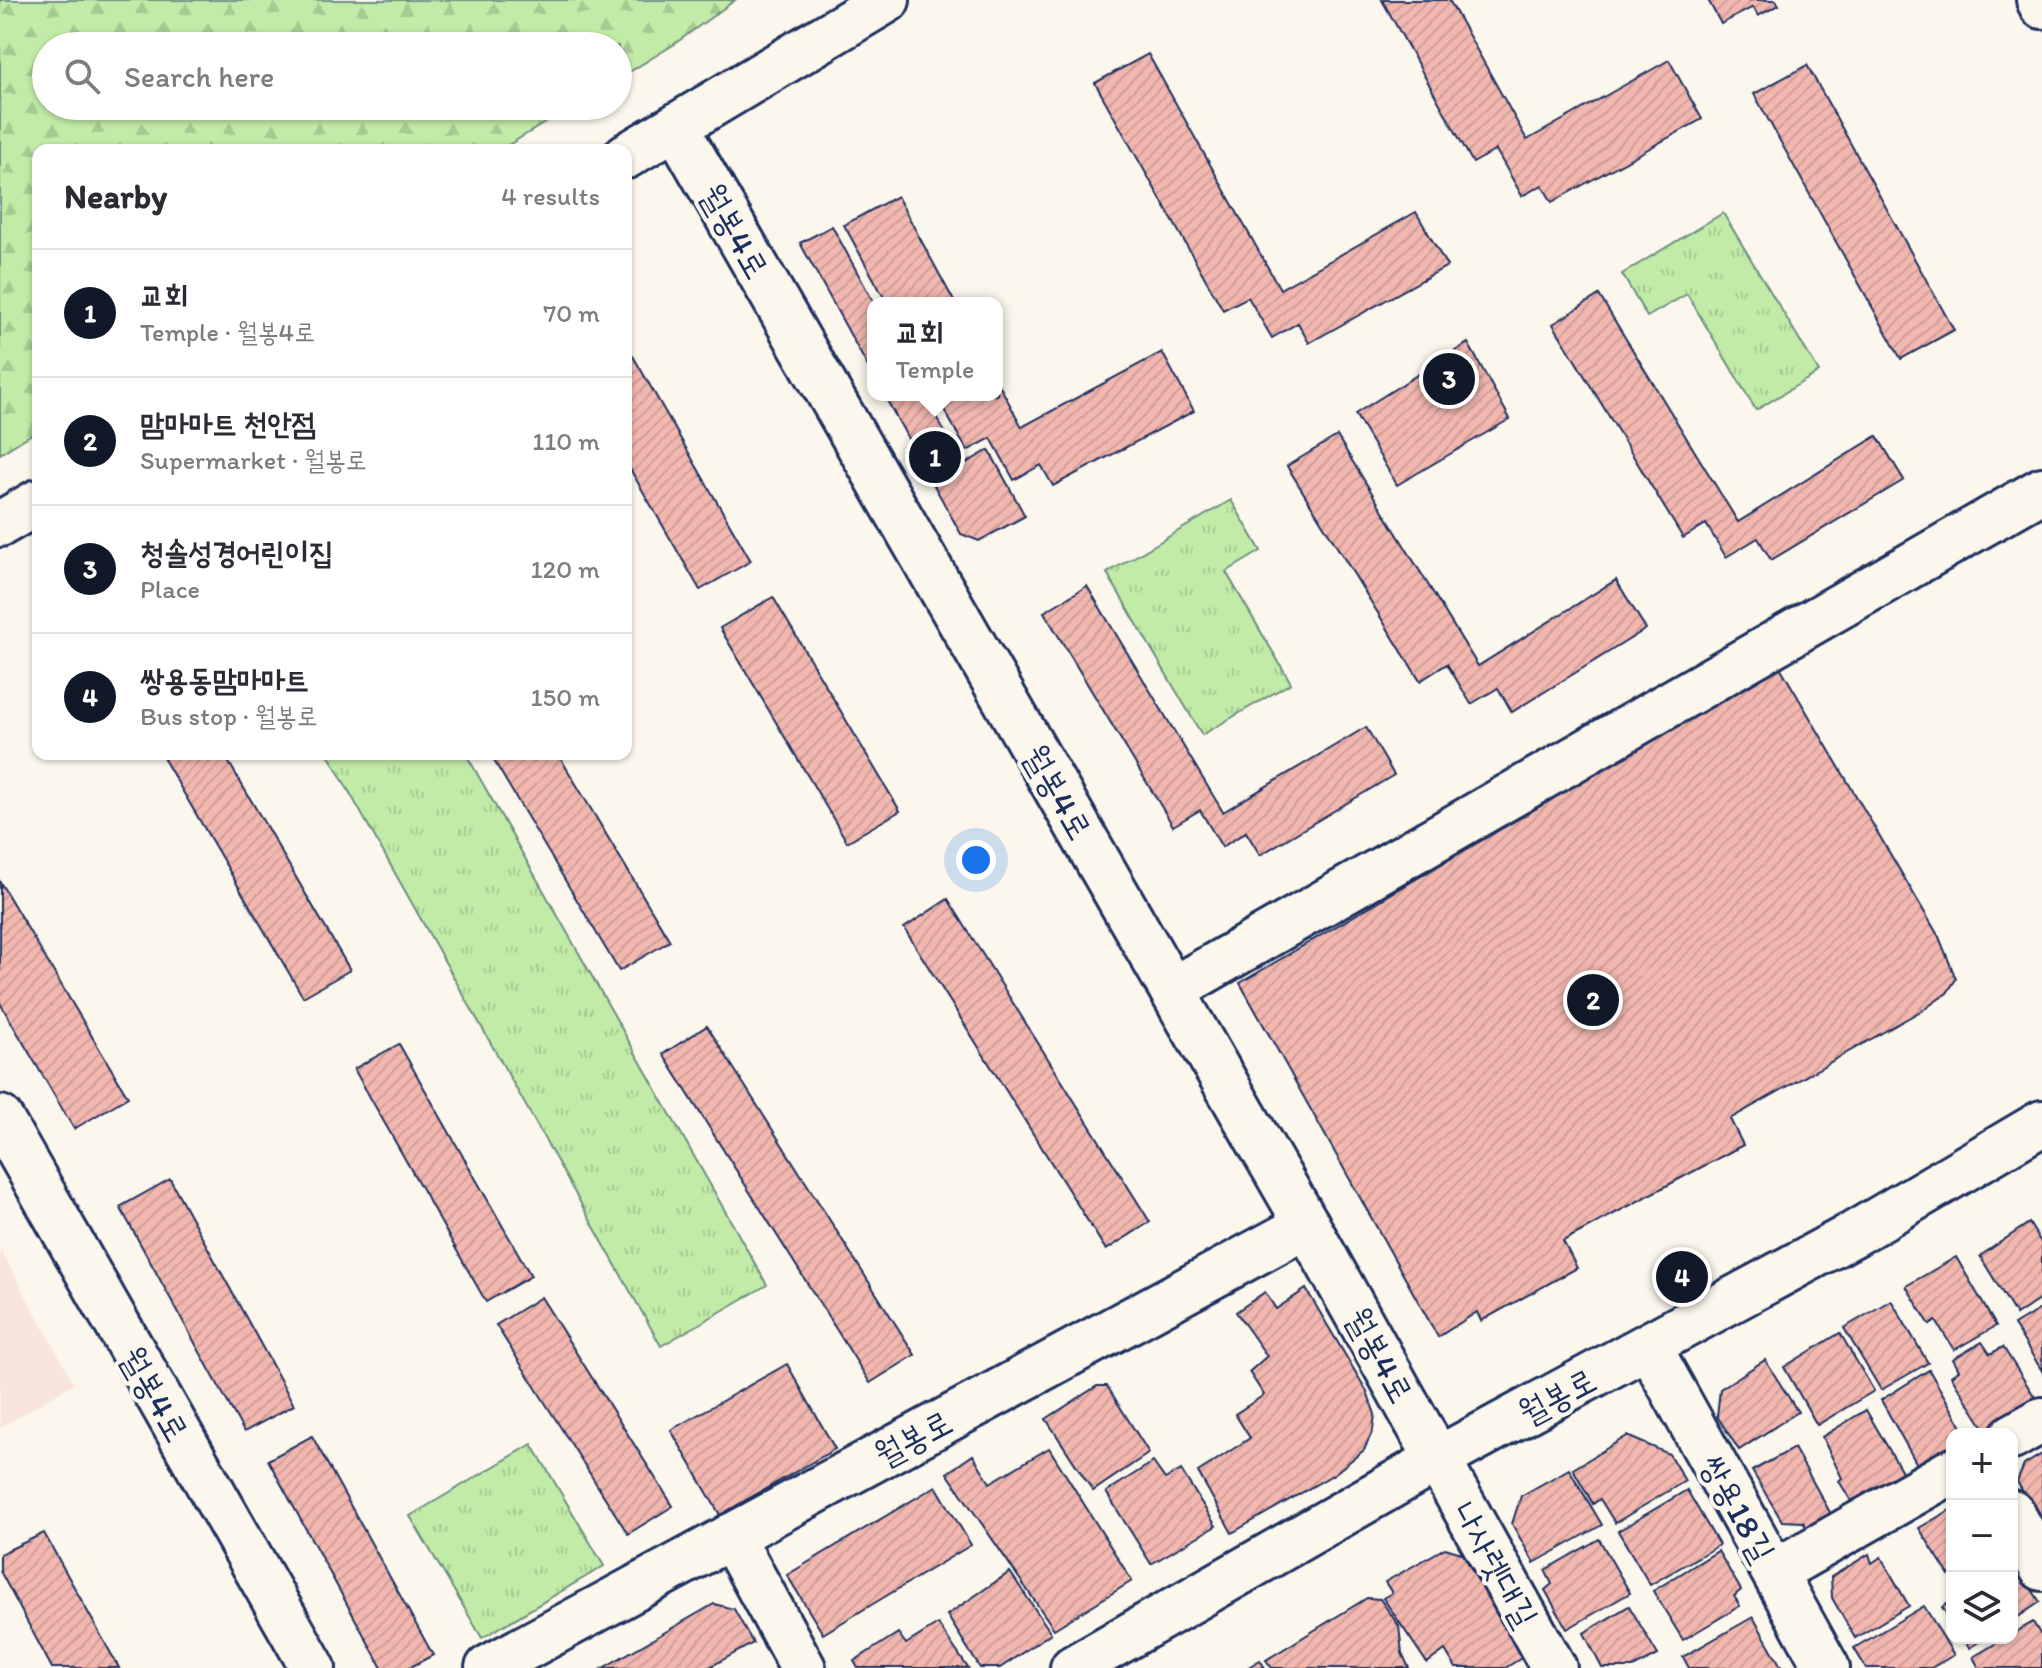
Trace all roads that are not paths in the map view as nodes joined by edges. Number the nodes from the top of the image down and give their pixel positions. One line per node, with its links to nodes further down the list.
1 (887, 0): 4 (street)
2 (2039, 0): 3 (street)
3 (2042, 6)
4 (676, 127): 5 (street); 9 (street, 월봉4로)
5 (632, 153)
6 (2042, 490): 9 (street)
7 (32, 505): 8 (street)
8 (0, 524)
9 (1172, 990): 12 (street, 월봉4로)
10 (0, 1118): 22 (street, 월봉4로)
11 (2042, 1123): 13 (street, 월봉로)
12 (1307, 1225): 16 (street, 월봉4로); 19 (street, 월봉로)
13 (1649, 1347): 16 (street, 월봉로); 21 (street, 쌍용18길)
14 (2042, 1420): 15 (street)
15 (2018, 1434)
16 (1438, 1459): 25 (street, 월봉로); 26 (street, 나사렛대길)
17 (1946, 1474): 21 (street)
18 (2018, 1524): 20 (street)
19 (731, 1536): 23 (street, 월봉로); 24 (street)
20 (2042, 1568)
21 (1775, 1572): 27 (street, 쌍용18길)
22 (313, 1668)
23 (488, 1668)
24 (803, 1668)
25 (1073, 1668)
26 (1554, 1668)
27 (1827, 1668)

